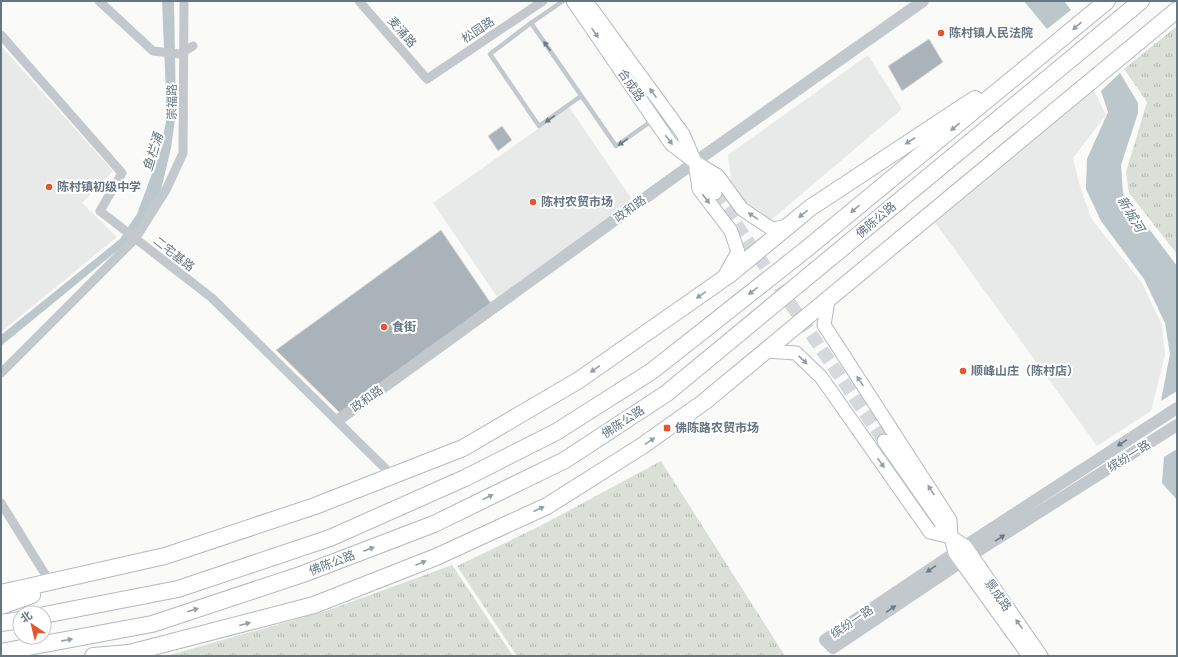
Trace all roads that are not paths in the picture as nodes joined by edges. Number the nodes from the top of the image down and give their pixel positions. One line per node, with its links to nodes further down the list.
1 (99, 1): 15 (street)
2 (184, 1): 15 (street, 崇福路)
3 (360, 1): 17 (street, 麦涌路)
4 (543, 1): 17 (street, 松园路)
5 (563, 1): 12 (lane)
6 (573, 1): 19 (main road, 合成路, one-way to 19)
7 (586, 1): 20 (main road, 合成路, one-way to 7)
8 (923, 1): 20 (street, 政和路)
9 (1107, 1): 16 (highway, 佛陈公路, one-way to 16)
10 (1141, 1): 43 (highway, 佛陈公路, one-way to 10)
11 (1177, 10): 25 (highway)
12 (531, 23): 18 (lane, one-way to 12); 18 (lane, one-way to 12)
13 (1, 36): 23 (street, 二宅基路)
14 (192, 46): 15 (street)
15 (181, 54): 23 (street, 崇福路)
16 (1037, 59): 22 (highway, one-way to 22); 40 (highway, 佛陈公路, one-way to 40)
17 (427, 79)
18 (582, 96): 19 (lane, one-way to 18)
19 (655, 119): 20 (main road, 合成路, one-way to 20)
20 (695, 162): 21 (main road, 合成路); 22 (main road, one-way to 20); 24 (main road, one-way to 24); 29 (street, 政和路)
21 (715, 193)
22 (788, 226): 24 (highway)
23 (135, 238): 27 (street, 崇福路); 29 (street, 二宅基路)
24 (719, 283): 32 (highway, one-way to 32)
25 (828, 300): 26 (highway); 34 (main road, one-way to 25)
26 (766, 351): 34 (main road, one-way to 34); 44 (highway, one-way to 26)
27 (1, 373)
28 (1177, 408): 35 (street, 缤纷一路, one-way to 35)
29 (338, 420): 32 (street, 二宅基路)
30 (1177, 425): 35 (street, 缤纷一路, one-way to 30)
31 (884, 440): 34 (main road, 景成路)
32 (394, 476): 36 (highway)
33 (1, 503): 37 (street)
34 (951, 538): 35 (main road, 景成路)
35 (963, 554): 35 (street, 缤纷一路, one-way to 35); 47 (main road, 景成路); 48 (main road, 景成路, one-way to 35)
36 (104, 570): 37 (highway); 39 (highway)
37 (50, 582): 38 (highway)
38 (1, 593)
39 (1, 606)
40 (52, 613)
41 (12, 621): 42 (highway)
42 (1, 623)
43 (1, 652)
44 (140, 652): 45 (highway); 46 (highway)
45 (93, 656)
46 (118, 656)
47 (1028, 656)
48 (1041, 656)

